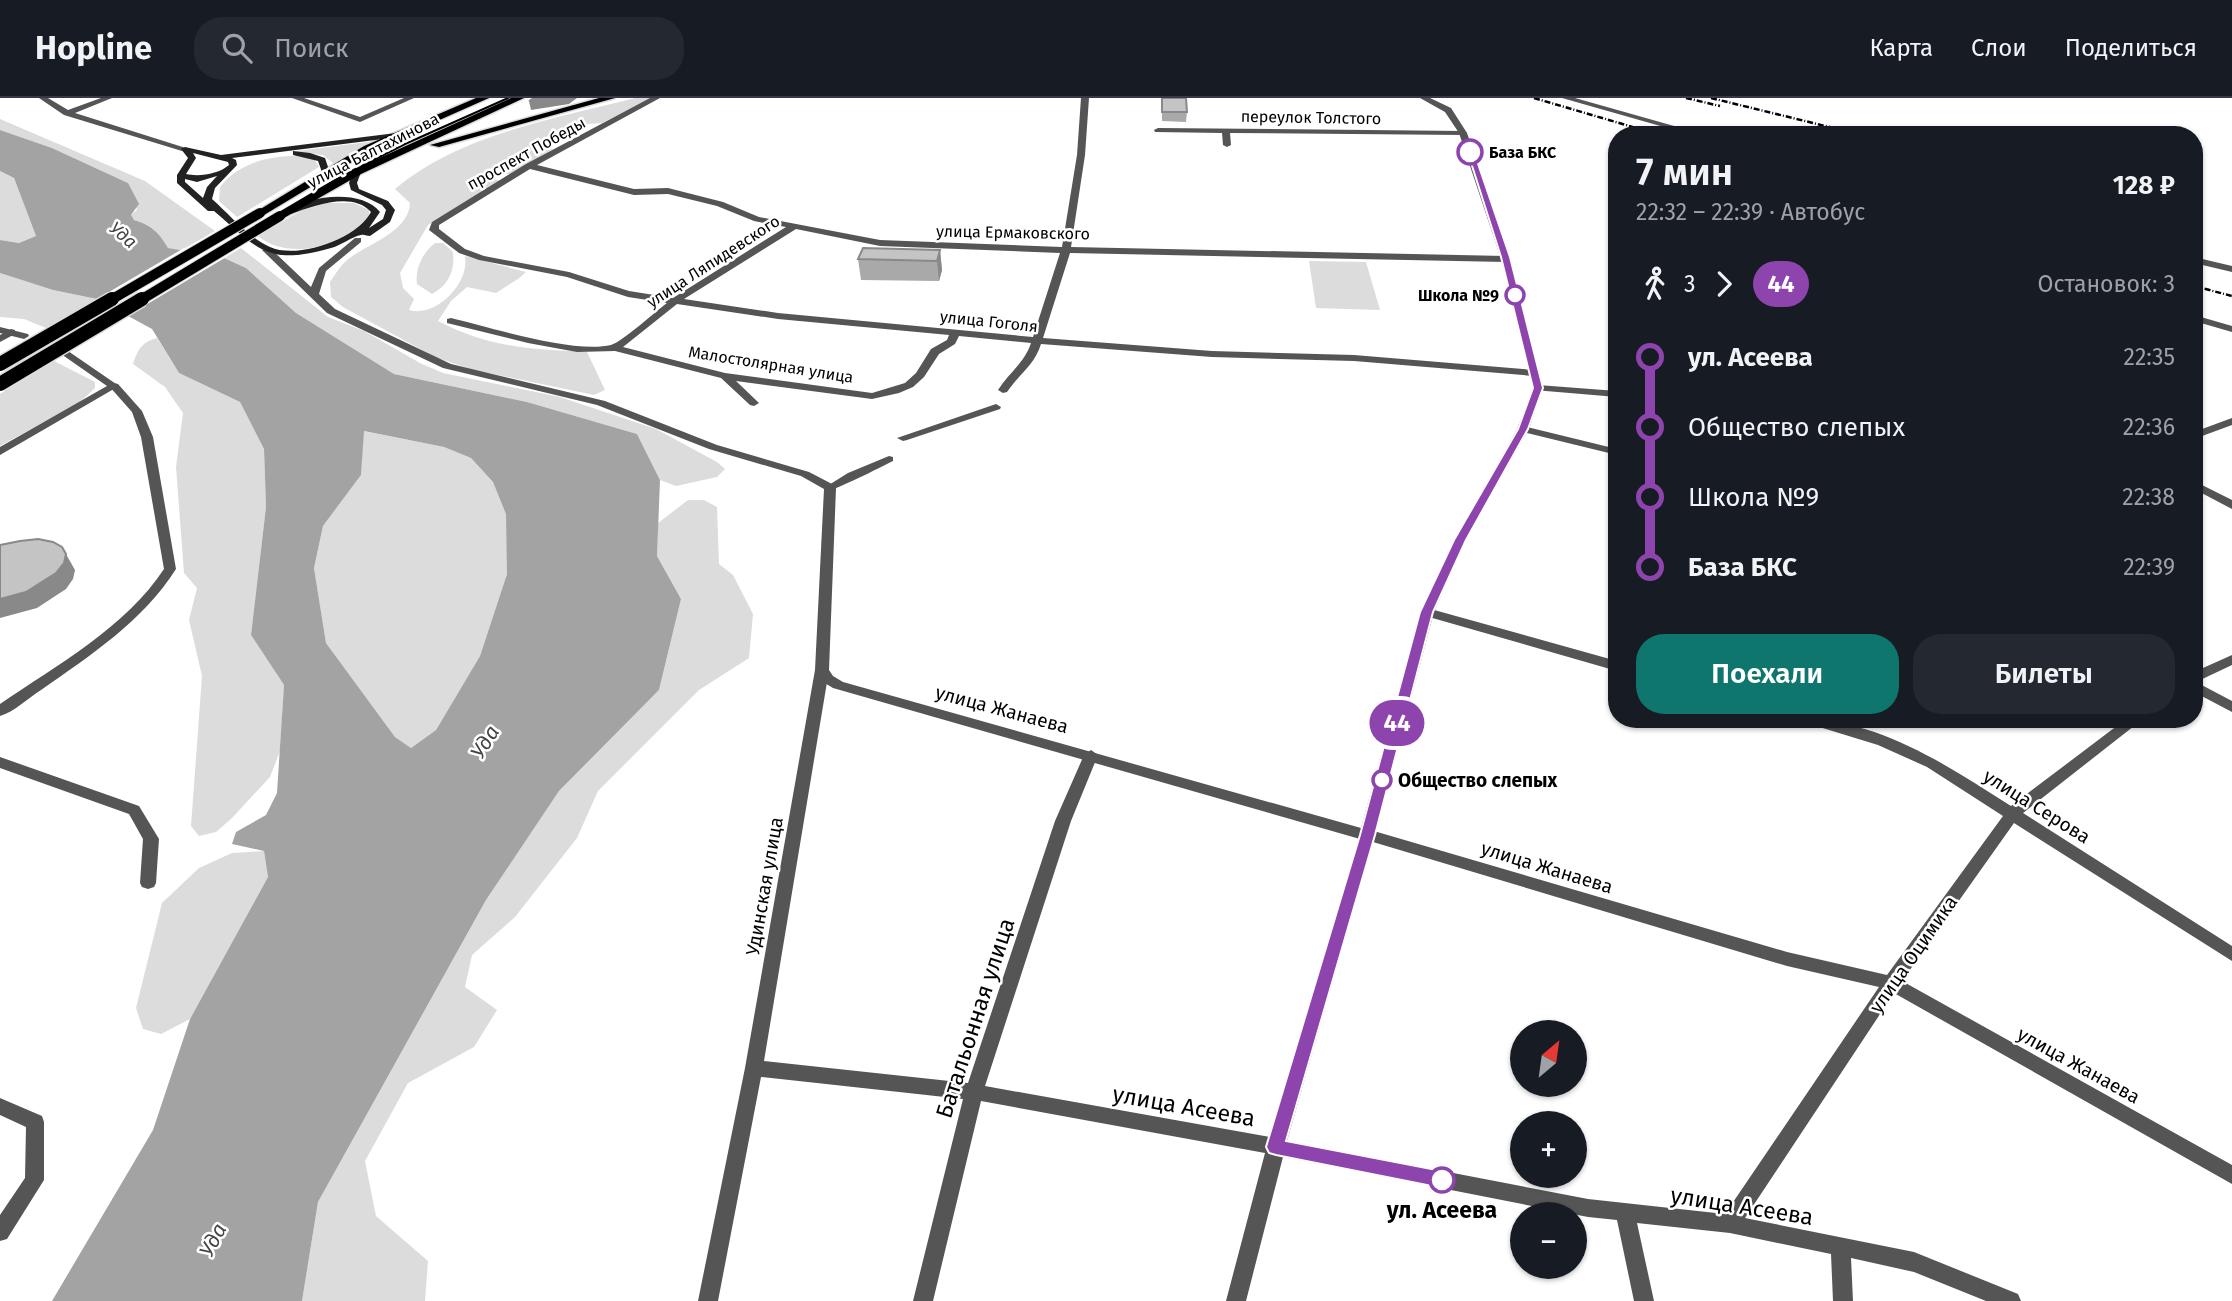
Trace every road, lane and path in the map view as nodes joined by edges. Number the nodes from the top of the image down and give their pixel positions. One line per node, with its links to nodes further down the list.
1 (43, 98): 13 (street)
2 (108, 98): 13 (street)
3 (296, 98): 4 (street)
4 (410, 98)
5 (484, 98): 18 (main road, улица Балтахинова)
6 (494, 98): 28 (main road)
7 (519, 98): 22 (main road, улица Балтахинова)
8 (610, 98): 22 (main road)
9 (656, 98): 23 (street, проспект Победы)
10 (1085, 98): 33 (street)
11 (1424, 98): 17 (street)
12 (1566, 98): 14 (street)
13 (67, 113): 20 (street)
14 (1669, 126)
15 (1158, 130): 16 (street, переулок Толстого)
16 (1226, 130): 17 (street, переулок Толстого); 19 (street)
17 (1463, 133): 35 (street)
18 (396, 135): 21 (main road); 27 (main road, улица Балтахинова)
19 (1227, 145)
20 (185, 149): 21 (main road); 25 (main road)
21 (220, 156): 24 (main road); 25 (main road)
22 (381, 160): 26 (main road, улица Балтахинова)
23 (529, 166): 30 (street, улица Ермаковского); 32 (street, проспект Победы)
24 (228, 170): 25 (main road); 27 (main road); 34 (main road)
25 (183, 172): 34 (main road)
26 (357, 172): 29 (main road, улица Балтахинова); 31 (main road)
27 (326, 173): 28 (main road, улица Балтахинова)
28 (294, 193): 54 (main road, улица Балтахинова, bridge)
29 (280, 216): 34 (main road); 57 (main road, улица Балтахинова, bridge)
30 (795, 226): 33 (street, улица Ермаковского); 38 (street, улица Ляпидевского)
31 (358, 240): 34 (main road); 39 (street)
32 (451, 241): 40 (street, улица Гоголя)
33 (1066, 250): 35 (street, улица Ермаковского); 51 (street)
34 (271, 255): 39 (street)
35 (1506, 259): 55 (street)
36 (2203, 262): 37 (street)
37 (2232, 269)
38 (714, 276): 40 (street, улица Ляпидевского); 41 (street)
39 (314, 294): 71 (street)
40 (675, 301): 41 (street, улица Гоголя); 52 (street, улица Ляпидевского)
41 (706, 305): 48 (street, улица Гоголя)
42 (451, 321): 52 (street, Малостолярная улица)
43 (2203, 321): 44 (street)
44 (2207, 323): 45 (street); 46 (street)
45 (2203, 324)
46 (2232, 330)
47 (6, 331): 49 (street); 50 (street)
48 (956, 333): 51 (street, улица Гоголя); 56 (street, Малостолярная улица)
49 (24, 336)
50 (0, 339)
51 (1038, 341): 55 (street, улица Гоголя); 60 (street)
52 (615, 348): 56 (street, Малостолярная улица)
53 (68, 354): 58 (street)
54 (0, 364)
55 (1534, 373): 59 (street)
56 (725, 376): 62 (street)
57 (0, 384)
58 (114, 386): 69 (street); 81 (street)
59 (1538, 388): 61 (street); 65 (street)
60 (1003, 390)
61 (1608, 393)
62 (754, 403)
63 (996, 407): 67 (street)
64 (2232, 421): 66 (street)
65 (1523, 429): 68 (street); 74 (street)
66 (2203, 432)
67 (903, 438)
68 (1608, 450)
69 (0, 452)
70 (889, 459): 71 (street)
71 (825, 484): 77 (street, Удинская улица)
72 (2203, 489): 73 (street)
73 (2232, 505)
74 (1427, 612): 76 (street); 87 (street)
75 (2232, 659): 78 (street)
76 (1608, 663)
77 (822, 670): 84 (street, улица Жанаева); 91 (street, Удинская улица)
78 (2203, 674)
79 (2203, 692): 80 (street)
80 (2232, 707)
81 (0, 711)
82 (1852, 728): 86 (street, улица Серова)
83 (2124, 728): 86 (street, улица Оцимика)
84 (1091, 755): 87 (street, улица Жанаева); 92 (street, Батальонная улица)
85 (0, 762): 88 (street)
86 (2012, 813): 89 (street, улица Серова); 90 (street, улица Оцимика)
87 (1367, 835): 90 (street, улица Жанаева); 94 (street)
88 (148, 883)
89 (2232, 954)
90 (1891, 983): 95 (street, улица Жанаева); 97 (street, улица Оцимика)
91 (754, 1068): 92 (street, улица Асеева); 100 (street, Удинская улица)
92 (974, 1092): 94 (street, улица Асеева); 101 (street, Батальонная улица)
93 (0, 1106): 98 (street)
94 (1276, 1147): 96 (street, улица Асеева); 102 (street)
95 (2232, 1175)
96 (1625, 1213): 97 (street, улица Асеева); 103 (street)
97 (1730, 1224): 99 (street, улица Асеева)
98 (0, 1232)
99 (1840, 1247): 104 (street); 105 (street, улица Асеева)
100 (708, 1301)
101 (923, 1301)
102 (1236, 1301)
103 (1644, 1301)
104 (1843, 1301)
105 (2011, 1301)

